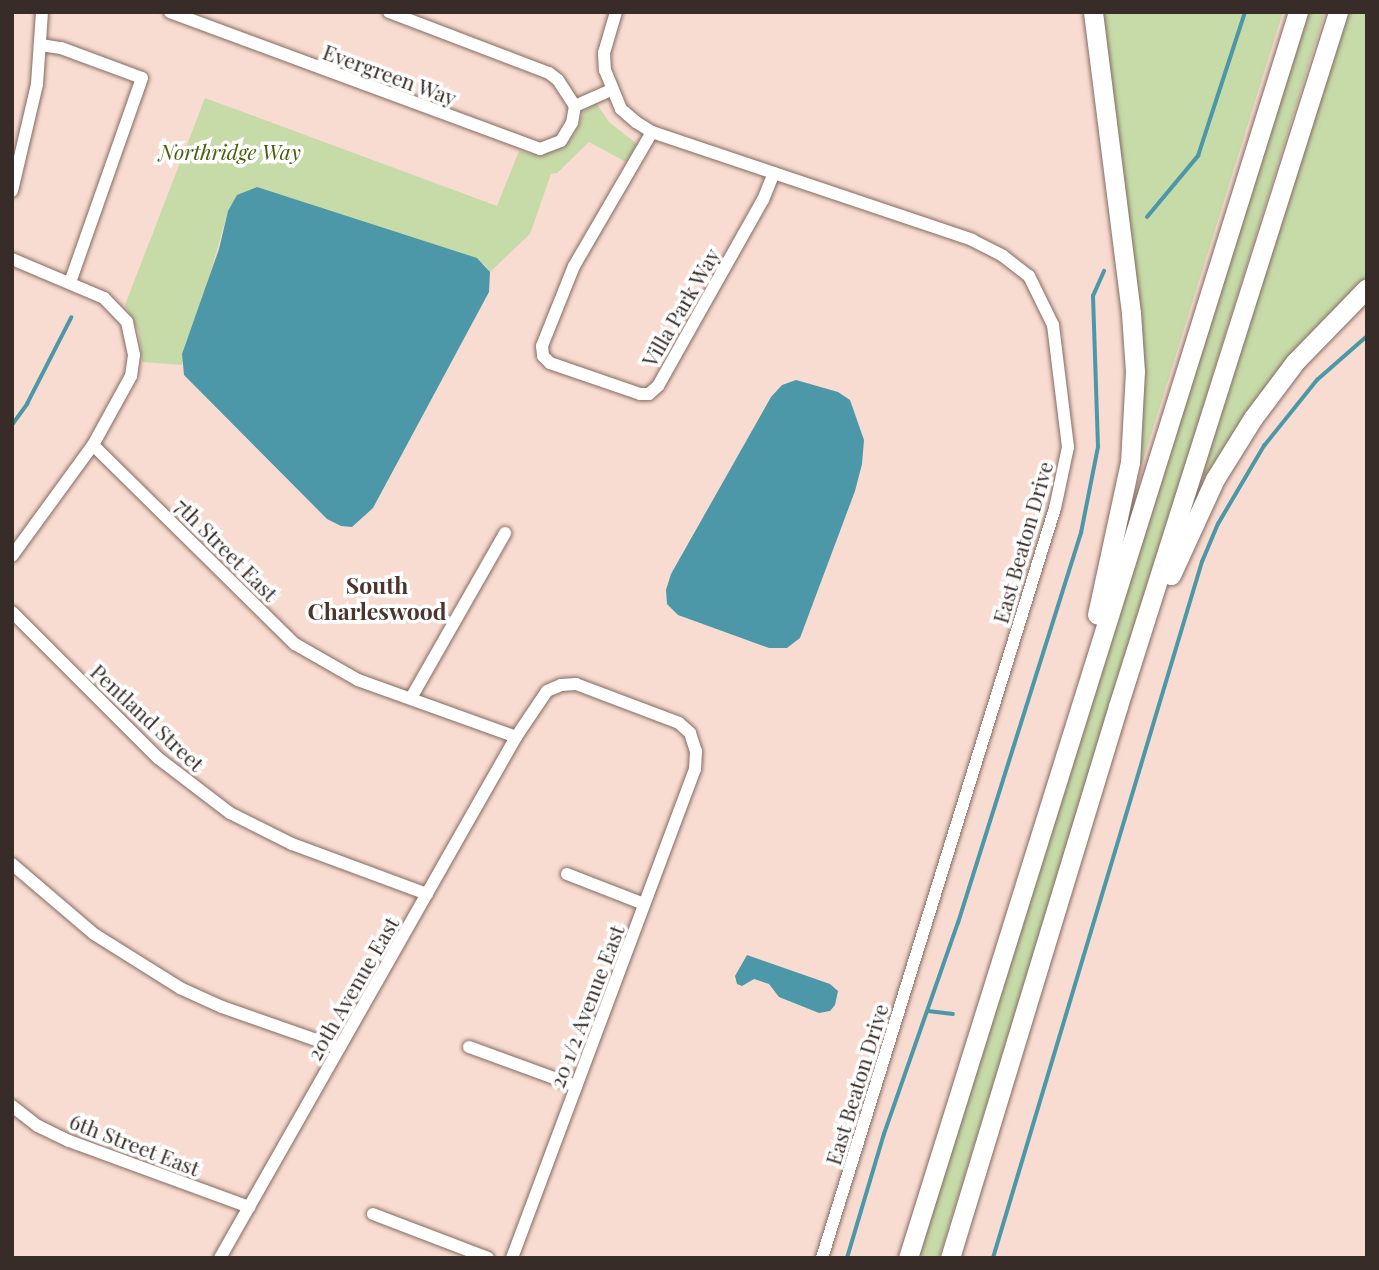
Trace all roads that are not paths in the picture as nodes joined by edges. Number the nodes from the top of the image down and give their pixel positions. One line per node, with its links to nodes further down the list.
1 (42, 12): 8 (street)
2 (170, 12): 10 (street, Evergreen Way)
3 (389, 12): 10 (street)
4 (615, 12): 9 (street, East Beaton Drive)
5 (1093, 12): 23 (highway)
6 (1298, 12): 23 (highway)
7 (1338, 12): 22 (highway)
8 (41, 45): 13 (street); 15 (street)
9 (611, 90): 10 (street); 11 (street, East Beaton Drive)
10 (575, 106)
11 (653, 132): 12 (street, East Beaton Drive); 12 (street, Villa Park Way)
12 (774, 173): 38 (street, East Beaton Drive)
13 (12, 191)
14 (12, 259): 15 (street)
15 (69, 282): 17 (street)
16 (1367, 288): 22 (highway)
17 (93, 445): 19 (street); 21 (street, 7th Street East)
18 (505, 533): 21 (street)
19 (12, 556)
20 (12, 612): 27 (street, Pentland Street)
21 (411, 698): 24 (street, 7th Street East)
22 (1118, 706): 40 (highway)
23 (1072, 730): 39 (highway)
24 (516, 737): 27 (street, 20th Avenue East); 28 (street, 20 1/2 Avenue East)
25 (12, 864): 30 (street)
26 (567, 874): 28 (street)
27 (427, 894): 30 (street, 20th Avenue East)
28 (645, 904): 31 (street, 20 1/2 Avenue East)
29 (469, 1046): 31 (street)
30 (339, 1048): 33 (street, 20th Avenue East)
31 (576, 1086): 37 (street, 20 1/2 Avenue East)
32 (12, 1106): 33 (street, 6th Street East)
33 (249, 1207): 35 (street, 20th Avenue East)
34 (373, 1214): 36 (street)
35 (220, 1258)
36 (488, 1258)
37 (512, 1258)
38 (822, 1258)
39 (908, 1258)
40 (950, 1258)

